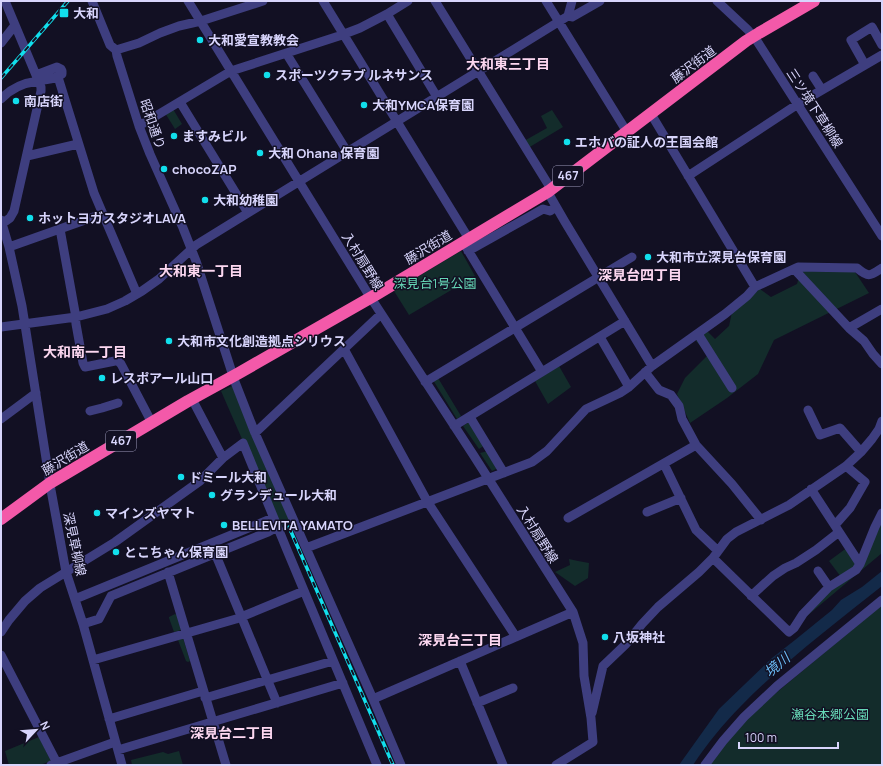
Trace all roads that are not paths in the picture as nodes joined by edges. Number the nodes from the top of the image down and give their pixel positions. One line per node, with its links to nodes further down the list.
1 (5, 1): 17 (street)
2 (92, 1): 22 (street, 昭和通り)
3 (188, 1): 15 (street, 入村扇野線)
4 (263, 1): 15 (street)
5 (323, 1): 18 (street)
6 (408, 1): 13 (street)
7 (435, 1): 27 (street)
8 (546, 1): 16 (street)
9 (572, 1): 14 (street)
10 (600, 1): 14 (street)
11 (717, 1): 19 (street, 三ツ境下草柳線)
12 (814, 1): 19 (highway, 藤沢街道 / 467)
13 (387, 14): 18 (street); 31 (street)
14 (568, 16): 16 (street)
15 (201, 21): 22 (street); 26 (street, 入村扇野線)
16 (559, 22): 27 (street); 38 (street)
17 (15, 25): 20 (street); 29 (street)
18 (343, 34): 23 (street); 36 (street)
19 (754, 36): 34 (street, 三ツ境下草柳線); 35 (highway, 藤沢街道 / 467)
20 (1, 43)
21 (882, 45): 25 (street)
22 (116, 50): 37 (street, 昭和通り)
23 (286, 53): 26 (street); 40 (street)
24 (882, 55): 25 (street)
25 (865, 65): 30 (street)
26 (231, 71): 33 (street); 43 (street, 入村扇野線)
27 (478, 72): 31 (street); 44 (street)
28 (813, 76): 30 (street)
29 (37, 78): 32 (street); 39 (street); 41 (street)
30 (822, 90): 34 (street)
31 (438, 97): 36 (street)
32 (1, 99)
33 (180, 102): 37 (street); 46 (street)
34 (798, 104): 42 (street); 50 (street, 三ツ境下草柳線)
35 (651, 114): 38 (highway, 藤沢街道 / 467); 42 (street)
36 (397, 122): 40 (street); 51 (street)
37 (140, 126): 53 (street, 昭和通り)
38 (627, 132): 44 (highway, 藤沢街道 / 467)
39 (78, 144): 41 (street); 47 (street)
40 (348, 153): 43 (street)
41 (27, 156): 48 (street)
42 (688, 176): 58 (street)
43 (299, 182): 46 (street); 60 (street, 入村扇野線)
44 (549, 191): 45 (street); 51 (highway, 藤沢街道 / 467)
45 (556, 207): 51 (street); 57 (street)
46 (248, 213): 53 (street)
47 (102, 214): 49 (street); 59 (street)
48 (2, 221): 52 (street, 深見草柳線)
49 (60, 229): 52 (street); 63 (street)
50 (882, 236)
51 (467, 244): 60 (highway, 藤沢街道 / 467); 67 (street)
52 (9, 247): 65 (street, 深見草柳線)
53 (191, 249): 59 (street); 75 (street, 昭和通り)
54 (632, 257): 57 (street)
55 (882, 268): 56 (street)
56 (794, 269): 58 (street); 68 (street)
57 (598, 277): 64 (street); 67 (street)
58 (755, 287): 69 (street)
59 (137, 294): 63 (street)
60 (370, 298): 62 (street, 入村扇野線); 75 (highway, 藤沢街道 / 467)
61 (882, 309): 68 (street)
62 (381, 314): 71 (street); 76 (street, 入村扇野線)
63 (76, 317): 65 (street); 87 (street)
64 (625, 321): 70 (street); 73 (street)
65 (24, 324): 66 (street); 79 (street, 深見草柳線)
66 (1, 327)
67 (515, 328): 74 (street); 76 (street)
68 (849, 328): 72 (street)
69 (698, 334): 73 (street); 78 (street)
70 (600, 337): 74 (street); 77 (street)
71 (344, 349): 89 (street); 100 (street)
72 (882, 364)
73 (648, 369): 77 (street); 90 (street)
74 (542, 372): 84 (street)
75 (233, 376): 80 (highway, 藤沢街道 / 467); 89 (street, 昭和通り)
76 (425, 382): 88 (street, 入村扇野線)
77 (629, 387): 95 (street)
78 (732, 388)
79 (36, 393): 85 (street); 97 (street, 深見草柳線)
80 (192, 399): 87 (highway, 藤沢街道 / 467); 92 (street)
81 (118, 403): 83 (street)
82 (808, 410): 91 (street)
83 (90, 411)
84 (470, 417): 88 (street); 95 (street)
85 (1, 420)
86 (882, 421): 91 (street)
87 (152, 423): 97 (highway, 藤沢街道 / 467)
88 (454, 426): 96 (street, 入村扇野線)
89 (255, 433): 109 (street, 昭和通り)
90 (696, 445): 93 (street); 106 (street)
91 (861, 452): 94 (street)
92 (224, 458): 103 (street); 114 (street)
93 (664, 464): 99 (street); 104 (street)
94 (846, 466): 98 (street); 108 (street)
95 (504, 473): 96 (street)
96 (487, 478): 100 (street); 121 (street, 入村扇野線)
97 (50, 483): 105 (highway, 藤沢街道 / 467); 114 (street, 深見草柳線)
98 (811, 489): 106 (street); 108 (street)
99 (681, 498): 101 (street); 111 (street)
100 (427, 501): 109 (street); 126 (street)
101 (647, 512)
102 (882, 513): 112 (street)
103 (274, 518): 107 (street); 119 (street)
104 (568, 518)
105 (1, 519)
106 (760, 520): 111 (street)
107 (277, 527): 110 (street); 117 (street)
108 (837, 528): 112 (street); 118 (street)
109 (306, 548): 135 (street, 昭和通り)
110 (215, 553): 115 (street); 122 (street)
111 (716, 554): 118 (street); 138 (street)
112 (860, 564): 116 (street)
113 (818, 571): 116 (street)
114 (66, 572): 119 (street, 深見草柳線); 124 (street)
115 (168, 572): 123 (street); 125 (street)
116 (829, 587): 118 (street)
117 (304, 591): 122 (street); 129 (street)
118 (751, 596)
119 (75, 598): 123 (street, 深見草柳線)
120 (882, 600): 149 (street)
121 (572, 612): 126 (street); 138 (street, 入村扇野線)
122 (241, 617): 125 (street); 131 (street)
123 (83, 624): 128 (street, 深見草柳線)
124 (1, 632)
125 (186, 633): 128 (street); 134 (street)
126 (516, 637): 130 (street)
127 (1, 655): 142 (street)
128 (93, 660): 139 (street, 深見草柳線)
129 (333, 661): 131 (street); 132 (street)
130 (460, 661): 135 (street); 137 (street)
131 (267, 680): 134 (street); 136 (street)
132 (343, 683): 136 (street); 145 (street)
133 (513, 688): 137 (street)
134 (204, 695): 139 (street); 140 (street)
135 (373, 699): 146 (street, 昭和通り)
136 (277, 703): 140 (street)
137 (477, 703): 147 (street)
138 (591, 718): 148 (street)
139 (109, 719): 141 (street, 深見草柳線)
140 (213, 722): 141 (street); 144 (street)
141 (117, 746): 142 (street); 143 (street, 深見草柳線)
142 (55, 764)
143 (122, 765)
144 (226, 765)
145 (377, 765)
146 (401, 765)
147 (503, 765)
148 (556, 765)
149 (705, 765)

